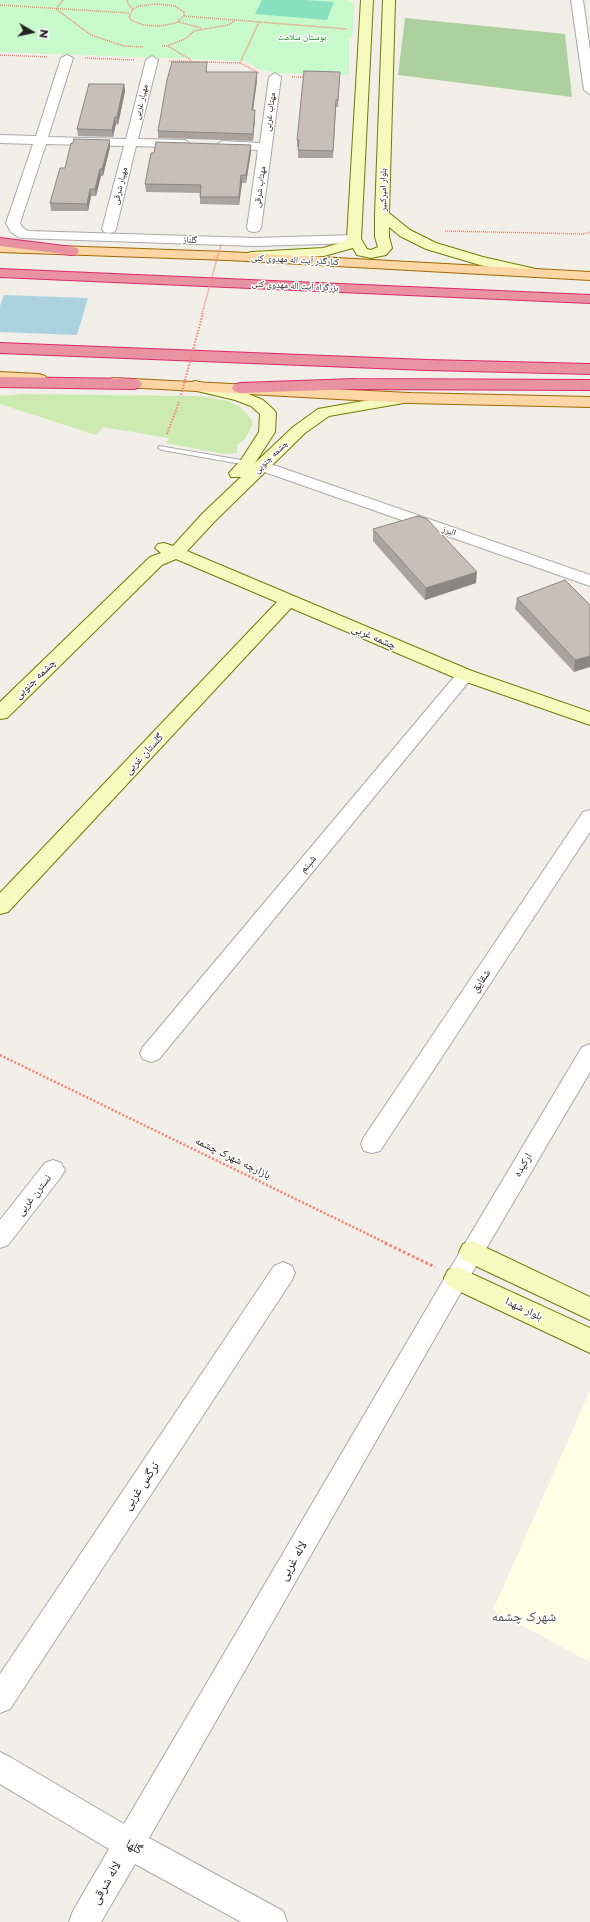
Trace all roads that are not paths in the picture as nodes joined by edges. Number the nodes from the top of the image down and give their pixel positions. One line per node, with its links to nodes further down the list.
1 (389, 0): 14 (main road, بلوار امیرکبیر)
2 (577, 0): 7 (street)
3 (366, 1): 17 (main road)
4 (67, 58): 9 (street)
5 (152, 60): 10 (street, مهیار غربی)
6 (275, 77): 13 (street, مهتاب غربی)
7 (590, 90)
8 (0, 139): 9 (street)
9 (41, 140): 10 (street); 17 (street, گلناز)
10 (131, 143): 11 (street); 16 (street, مهیار شرقی)
11 (194, 145)
12 (210, 145): 13 (street)
13 (265, 147): 15 (street, مهتاب شرقی)
14 (382, 214): 17 (main road); 23 (main road, بلوار امیرکبیر)
15 (254, 228)
16 (109, 229)
17 (354, 239): 20 (main road)
18 (0, 242): 21 (highway)
19 (0, 248): 21 (main road, کنارگذر آیت اله مهدوی کنی)
20 (224, 250): 21 (main road, کنارگذر آیت اله مهدوی کنی); 23 (main road, کنارگذر آیت اله مهدوی کنی)
21 (72, 251)
22 (0, 273): 25 (highway, بزرگراه آیت اله مهدوی کنی)
23 (535, 273): 24 (main road, کنارگذر آیت اله مهدوی کنی)
24 (590, 276)
25 (590, 299)
26 (0, 348): 27 (highway)
27 (590, 369)
28 (0, 377): 30 (main road)
29 (0, 382): 30 (highway)
30 (134, 384): 32 (main road)
31 (590, 385): 33 (highway)
32 (195, 386): 33 (main road); 37 (main road, چشمه جنوبی)
33 (240, 388): 34 (main road)
34 (409, 398): 35 (main road); 37 (main road, چشمه جنوبی)
35 (590, 402)
36 (162, 448): 37 (lane)
37 (255, 465): 38 (main road, چشمه جنوبی); 39 (street, البرز)
38 (164, 554): 40 (main road, چشمه غربی); 42 (main road, چشمه جنوبی)
39 (590, 581)
40 (288, 601): 41 (main road, چشمه غربی); 45 (main road, گلستان غربی)
41 (465, 675): 43 (main road, چشمه غربی); 46 (street, شبنم)
42 (0, 713)
43 (590, 719)
44 (590, 818): 48 (street, شقایق)
45 (0, 906)
46 (151, 1053)
47 (590, 1053): 51 (street, ارکیده)
48 (372, 1144)
49 (53, 1170): 50 (street, نسترن غربی)
50 (0, 1238)
51 (472, 1252): 53 (street, ارکیده); 54 (main road)
52 (283, 1273): 56 (street, نرگس غربی)
53 (457, 1278): 55 (main road, بلوار شهدا); 58 (street, لاله غربی)
54 (590, 1309)
55 (590, 1341)
56 (0, 1699)
57 (0, 1767): 58 (street, گلها)
58 (128, 1844): 59 (street, لاله شرقی); 60 (street, گلها)
59 (84, 1922)
60 (272, 1922)

